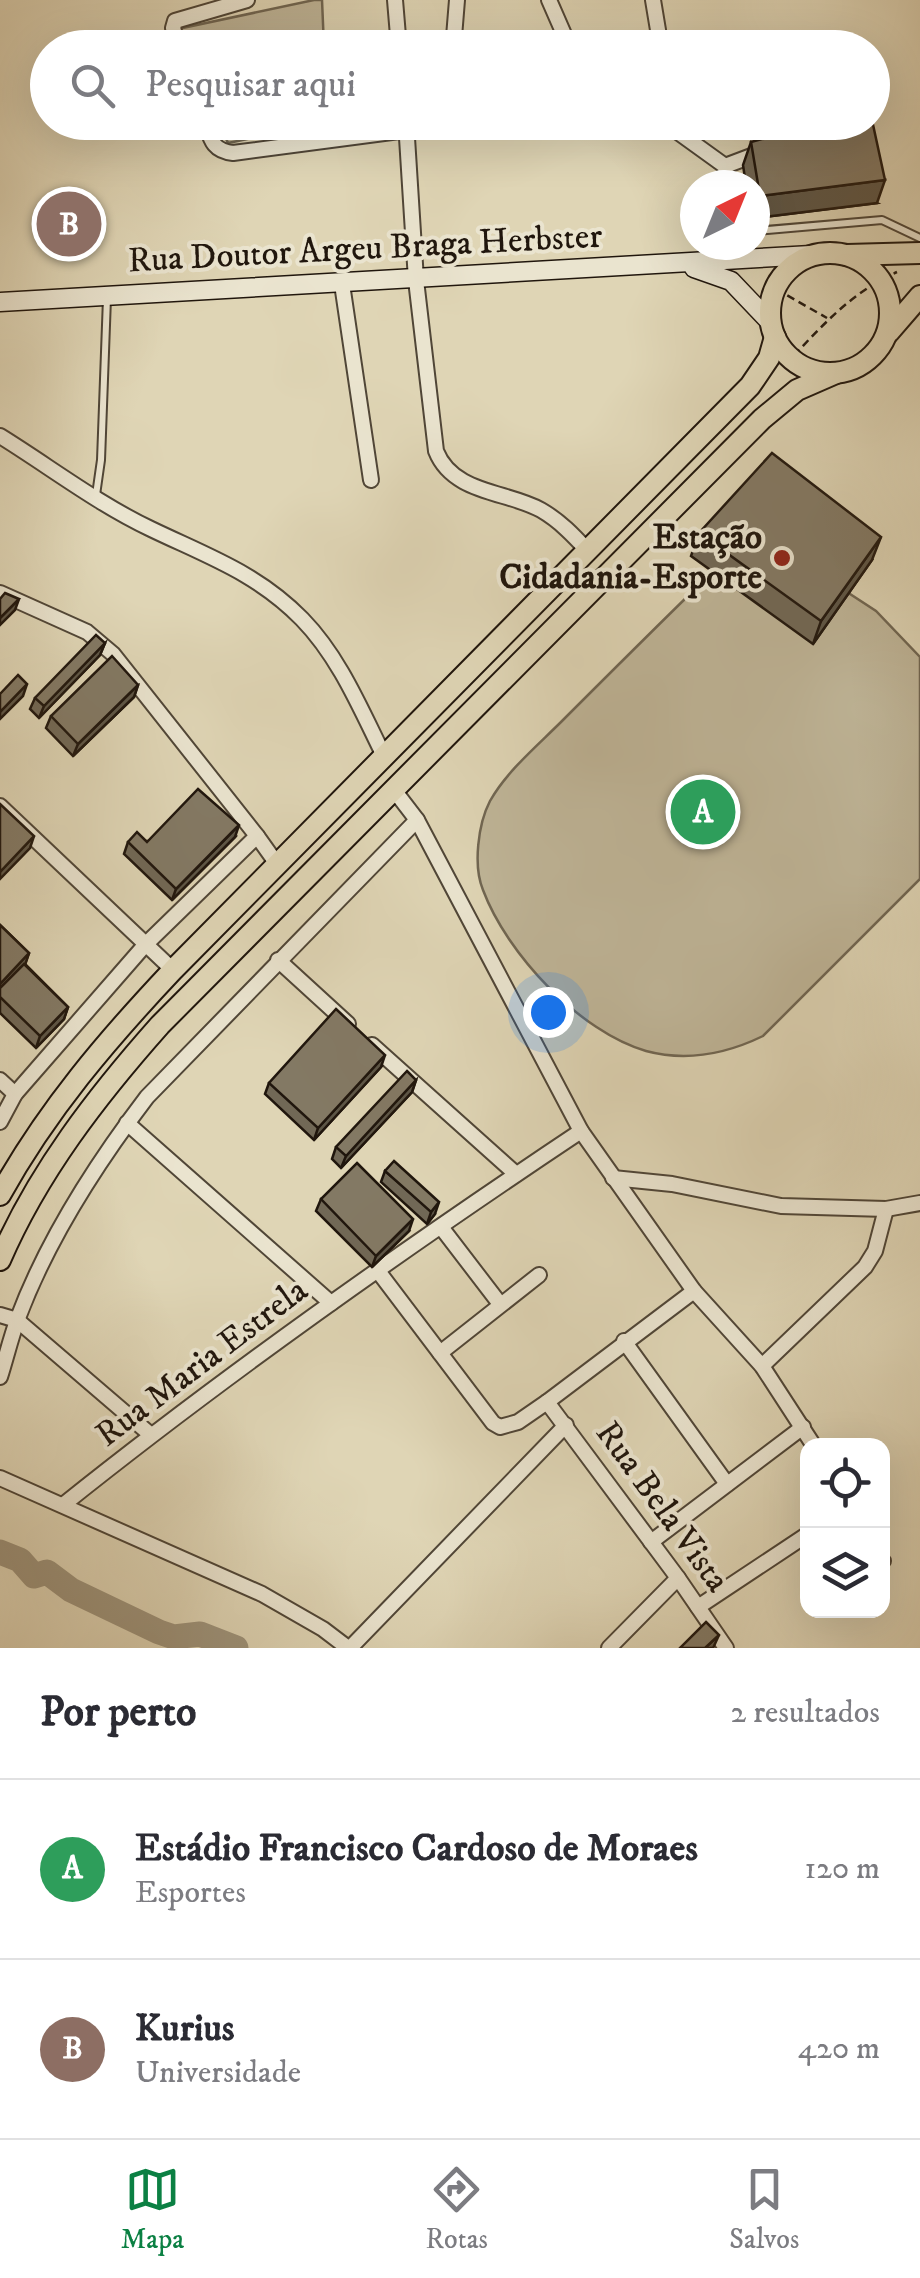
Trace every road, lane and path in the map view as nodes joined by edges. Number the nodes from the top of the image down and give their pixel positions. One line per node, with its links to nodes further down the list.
1 (248, 0): 6 (street)
2 (395, 0): 7 (street)
3 (457, 0): 8 (street)
4 (549, 0): 9 (street)
5 (653, 0): 10 (street)
6 (173, 30)
7 (398, 30)
8 (455, 30)
9 (562, 30)
10 (658, 30)
11 (212, 140): 12 (street)
12 (316, 140)
13 (407, 140): 26 (street)
14 (689, 140): 16 (street)
15 (774, 148): 16 (street)
16 (725, 166): 17 (street)
17 (725, 170)
18 (770, 229): 19 (lane)
19 (920, 238)
20 (920, 253): 23 (main road)
21 (770, 254): 22 (street, Rua Doutor Argeu Braga Herbster)
22 (811, 255): 23 (main road); 28 (main road)
23 (846, 255): 34 (main road)
24 (691, 260): 25 (street, Rua Doutor Argeu Braga Herbster)
25 (674, 263): 26 (street, Rua Doutor Argeu Braga Herbster); 33 (street, Rua Doutor Argeu Braga Herbster)
26 (416, 280): 27 (street, Rua Doutor Argeu Braga Herbster); 39 (street)
27 (342, 284): 29 (street, Rua Doutor Argeu Braga Herbster); 37 (street)
28 (776, 289): 32 (path); 33 (main road)
29 (107, 296): 31 (street, Rua Doutor Argeu Braga Herbster); 38 (lane)
30 (920, 296): 34 (main road)
31 (0, 302)
32 (828, 319)
33 (773, 330): 35 (main road); 39 (main road)
34 (888, 333): 35 (main road)
35 (836, 373): 42 (main road)
36 (0, 436): 38 (street)
37 (371, 480)
38 (96, 496): 41 (street)
39 (588, 551): 41 (main road)
40 (0, 592): 45 (street)
41 (385, 758): 46 (main road)
42 (394, 790): 44 (street); 61 (main road)
43 (0, 806): 47 (street)
44 (417, 820): 48 (street); 54 (street)
45 (256, 836): 46 (street); 47 (street)
46 (277, 864): 49 (main road)
47 (144, 945): 49 (street); 51 (street)
48 (278, 960): 53 (street); 55 (street)
49 (173, 970): 57 (main road)
50 (0, 1080): 51 (street)
51 (15, 1094): 52 (street)
52 (0, 1122)
53 (127, 1123): 65 (street); 68 (street)
54 (581, 1131): 55 (street, Rua Maria Estrela); 56 (street)
55 (516, 1174): 60 (street, Rua Maria Estrela)
56 (613, 1178): 59 (street); 64 (street)
57 (0, 1195)
58 (920, 1203): 59 (street)
59 (886, 1209): 71 (street)
60 (442, 1227): 62 (street, Rua Maria Estrela); 66 (street)
61 (0, 1260)
62 (378, 1271): 65 (street, Rua Maria Estrela); 70 (street)
63 (539, 1275): 66 (street)
64 (694, 1291): 69 (street); 71 (street)
65 (331, 1304): 76 (street, Rua Maria Estrela)
66 (500, 1304): 70 (street)
67 (0, 1315): 68 (street)
68 (17, 1320): 72 (street); 76 (street)
69 (624, 1342): 73 (street); 79 (street)
70 (440, 1353): 73 (street)
71 (762, 1366): 75 (street)
72 (0, 1377)
73 (547, 1402): 74 (street, Rua Bela Vista)
74 (566, 1425): 82 (street, Rua Bela Vista); 85 (street)
75 (803, 1427): 77 (street); 79 (street)
76 (150, 1435): 80 (street, Rua Maria Estrela)
77 (809, 1438)
78 (0, 1478): 80 (street)
79 (727, 1484): 82 (street)
80 (63, 1505): 85 (street)
81 (800, 1539): 84 (street)
82 (651, 1542): 83 (street, Rua Bela Vista)
83 (678, 1578): 84 (street, Rua Bela Vista); 86 (street)
84 (698, 1608): 87 (street, Rua Bela Vista)
85 (349, 1648)
86 (608, 1648)
87 (726, 1648)

